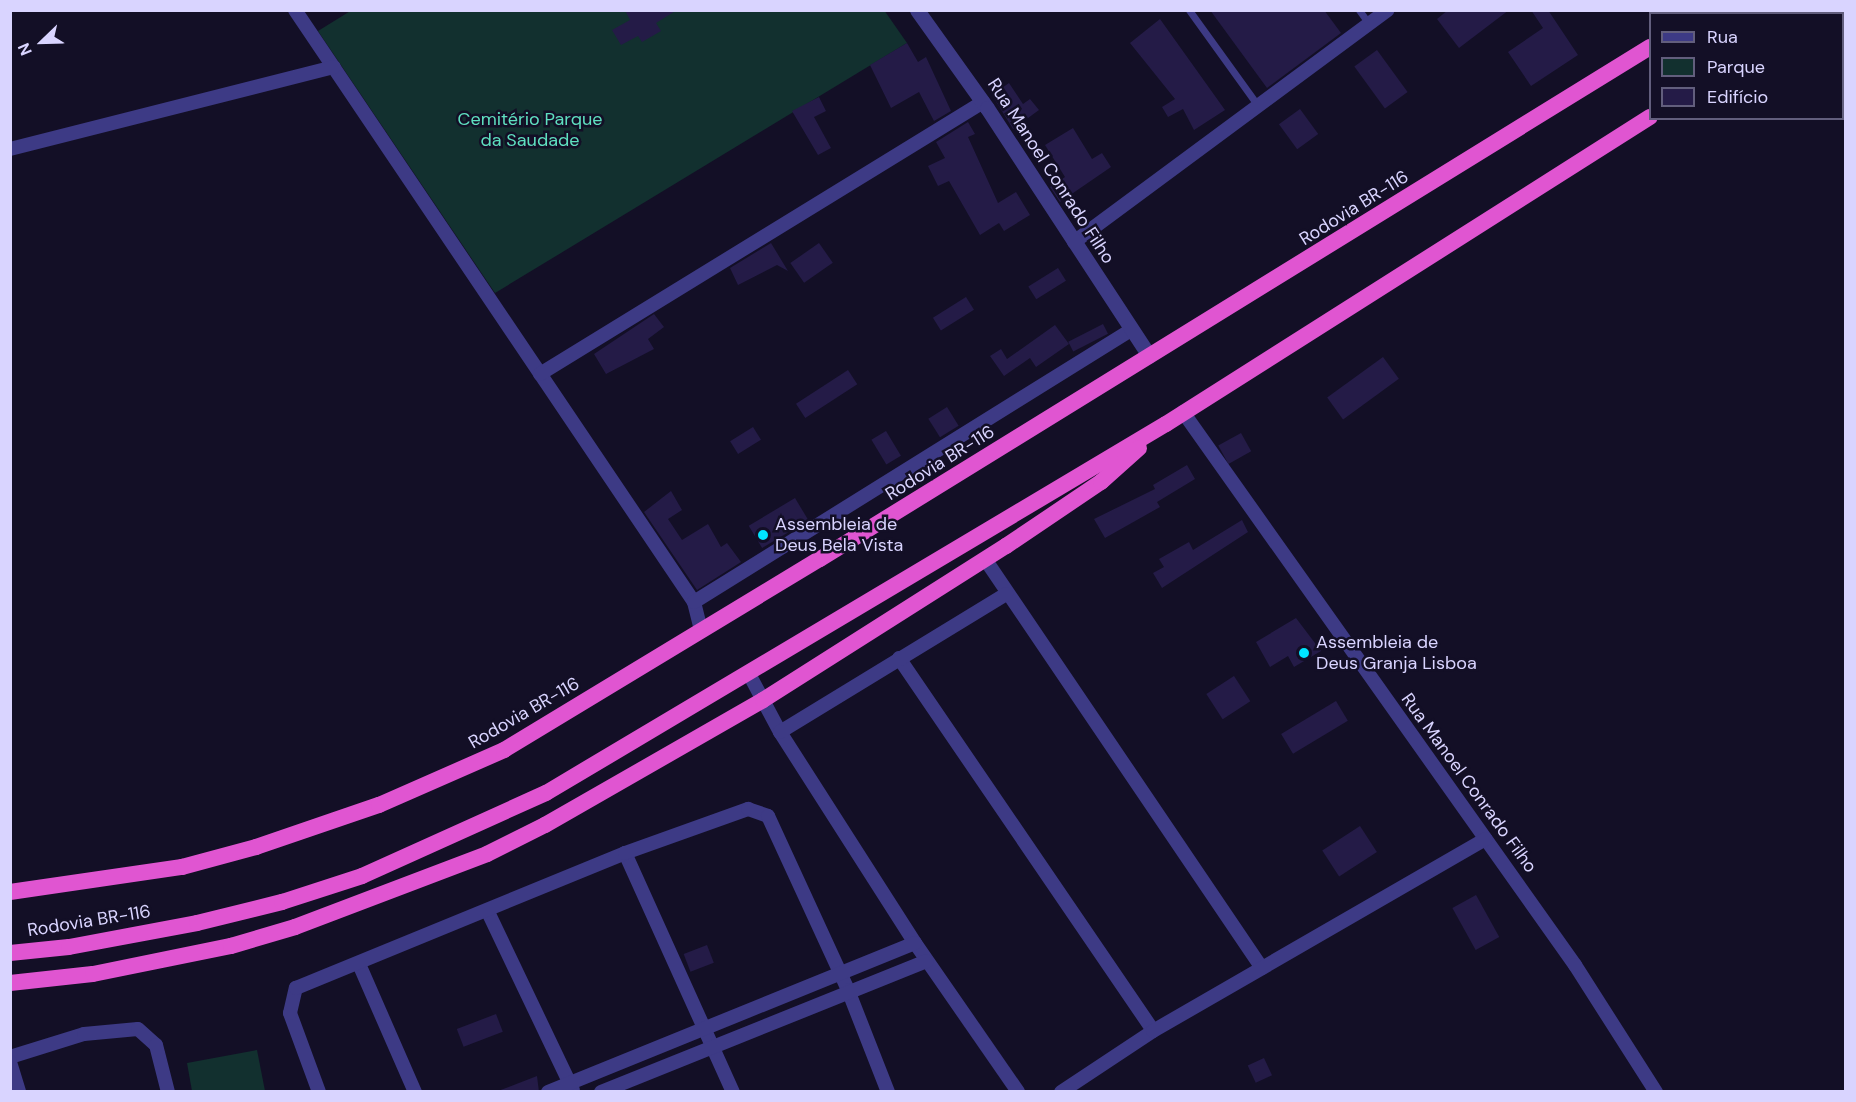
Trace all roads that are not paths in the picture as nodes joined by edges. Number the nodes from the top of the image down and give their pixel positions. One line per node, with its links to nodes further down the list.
1 (295, 10): 8 (street)
2 (917, 10): 9 (street, Rua Manoel Conrado Filho)
3 (1189, 10): 10 (lane)
4 (1359, 10): 6 (lane)
5 (1387, 10): 6 (street)
6 (1369, 24): 10 (street)
7 (1649, 48): 15 (highway, Rodovia BR-116)
8 (334, 67): 12 (street); 16 (street)
9 (983, 102): 13 (street, Rua Manoel Conrado Filho); 16 (street)
10 (1259, 107): 13 (street)
11 (1649, 118): 17 (highway, Rodovia BR-116)
12 (10, 149)
13 (1074, 242): 14 (street, Rua Manoel Conrado Filho)
14 (1131, 330): 15 (street, Rua Manoel Conrado Filho); 21 (street)
15 (1149, 356): 22 (highway, Rodovia BR-116)
16 (540, 374): 21 (street)
17 (1183, 412): 18 (highway, Rodovia BR-116); 27 (street, Rua Manoel Conrado Filho)
18 (1166, 424): 19 (highway); 24 (highway, Rodovia BR-116)
19 (985, 559): 20 (street); 25 (highway)
20 (1006, 594): 23 (street); 35 (street)
21 (694, 602): 22 (street)
22 (701, 631): 29 (highway, Rodovia BR-116)
23 (899, 658): 26 (street); 40 (street)
24 (749, 674): 25 (street); 32 (highway, Rodovia BR-116)
25 (763, 700): 26 (street); 37 (highway)
26 (780, 732): 31 (street)
27 (1485, 839): 35 (street); 55 (street, Rua Manoel Conrado Filho)
28 (625, 853): 30 (street); 36 (street); 39 (street)
29 (10, 892)
30 (488, 912): 34 (street); 44 (street)
31 (915, 943): 33 (street); 36 (street)
32 (10, 953)
33 (927, 961): 38 (street); 53 (street)
34 (358, 964): 47 (street); 48 (street)
35 (1263, 968): 40 (street)
36 (838, 974): 38 (street); 39 (street)
37 (10, 983)
38 (848, 990): 41 (street); 52 (street)
39 (704, 1028): 41 (street); 44 (street)
40 (1153, 1031): 54 (street)
41 (713, 1044): 50 (street); 51 (street)
42 (10, 1057): 46 (street)
43 (10, 1062): 45 (street)
44 (572, 1088): 49 (street)
45 (19, 1092)
46 (168, 1092)
47 (319, 1092)
48 (415, 1092)
49 (548, 1092)
50 (601, 1092)
51 (733, 1092)
52 (888, 1092)
53 (1018, 1092)
54 (1061, 1092)
55 (1656, 1092)

